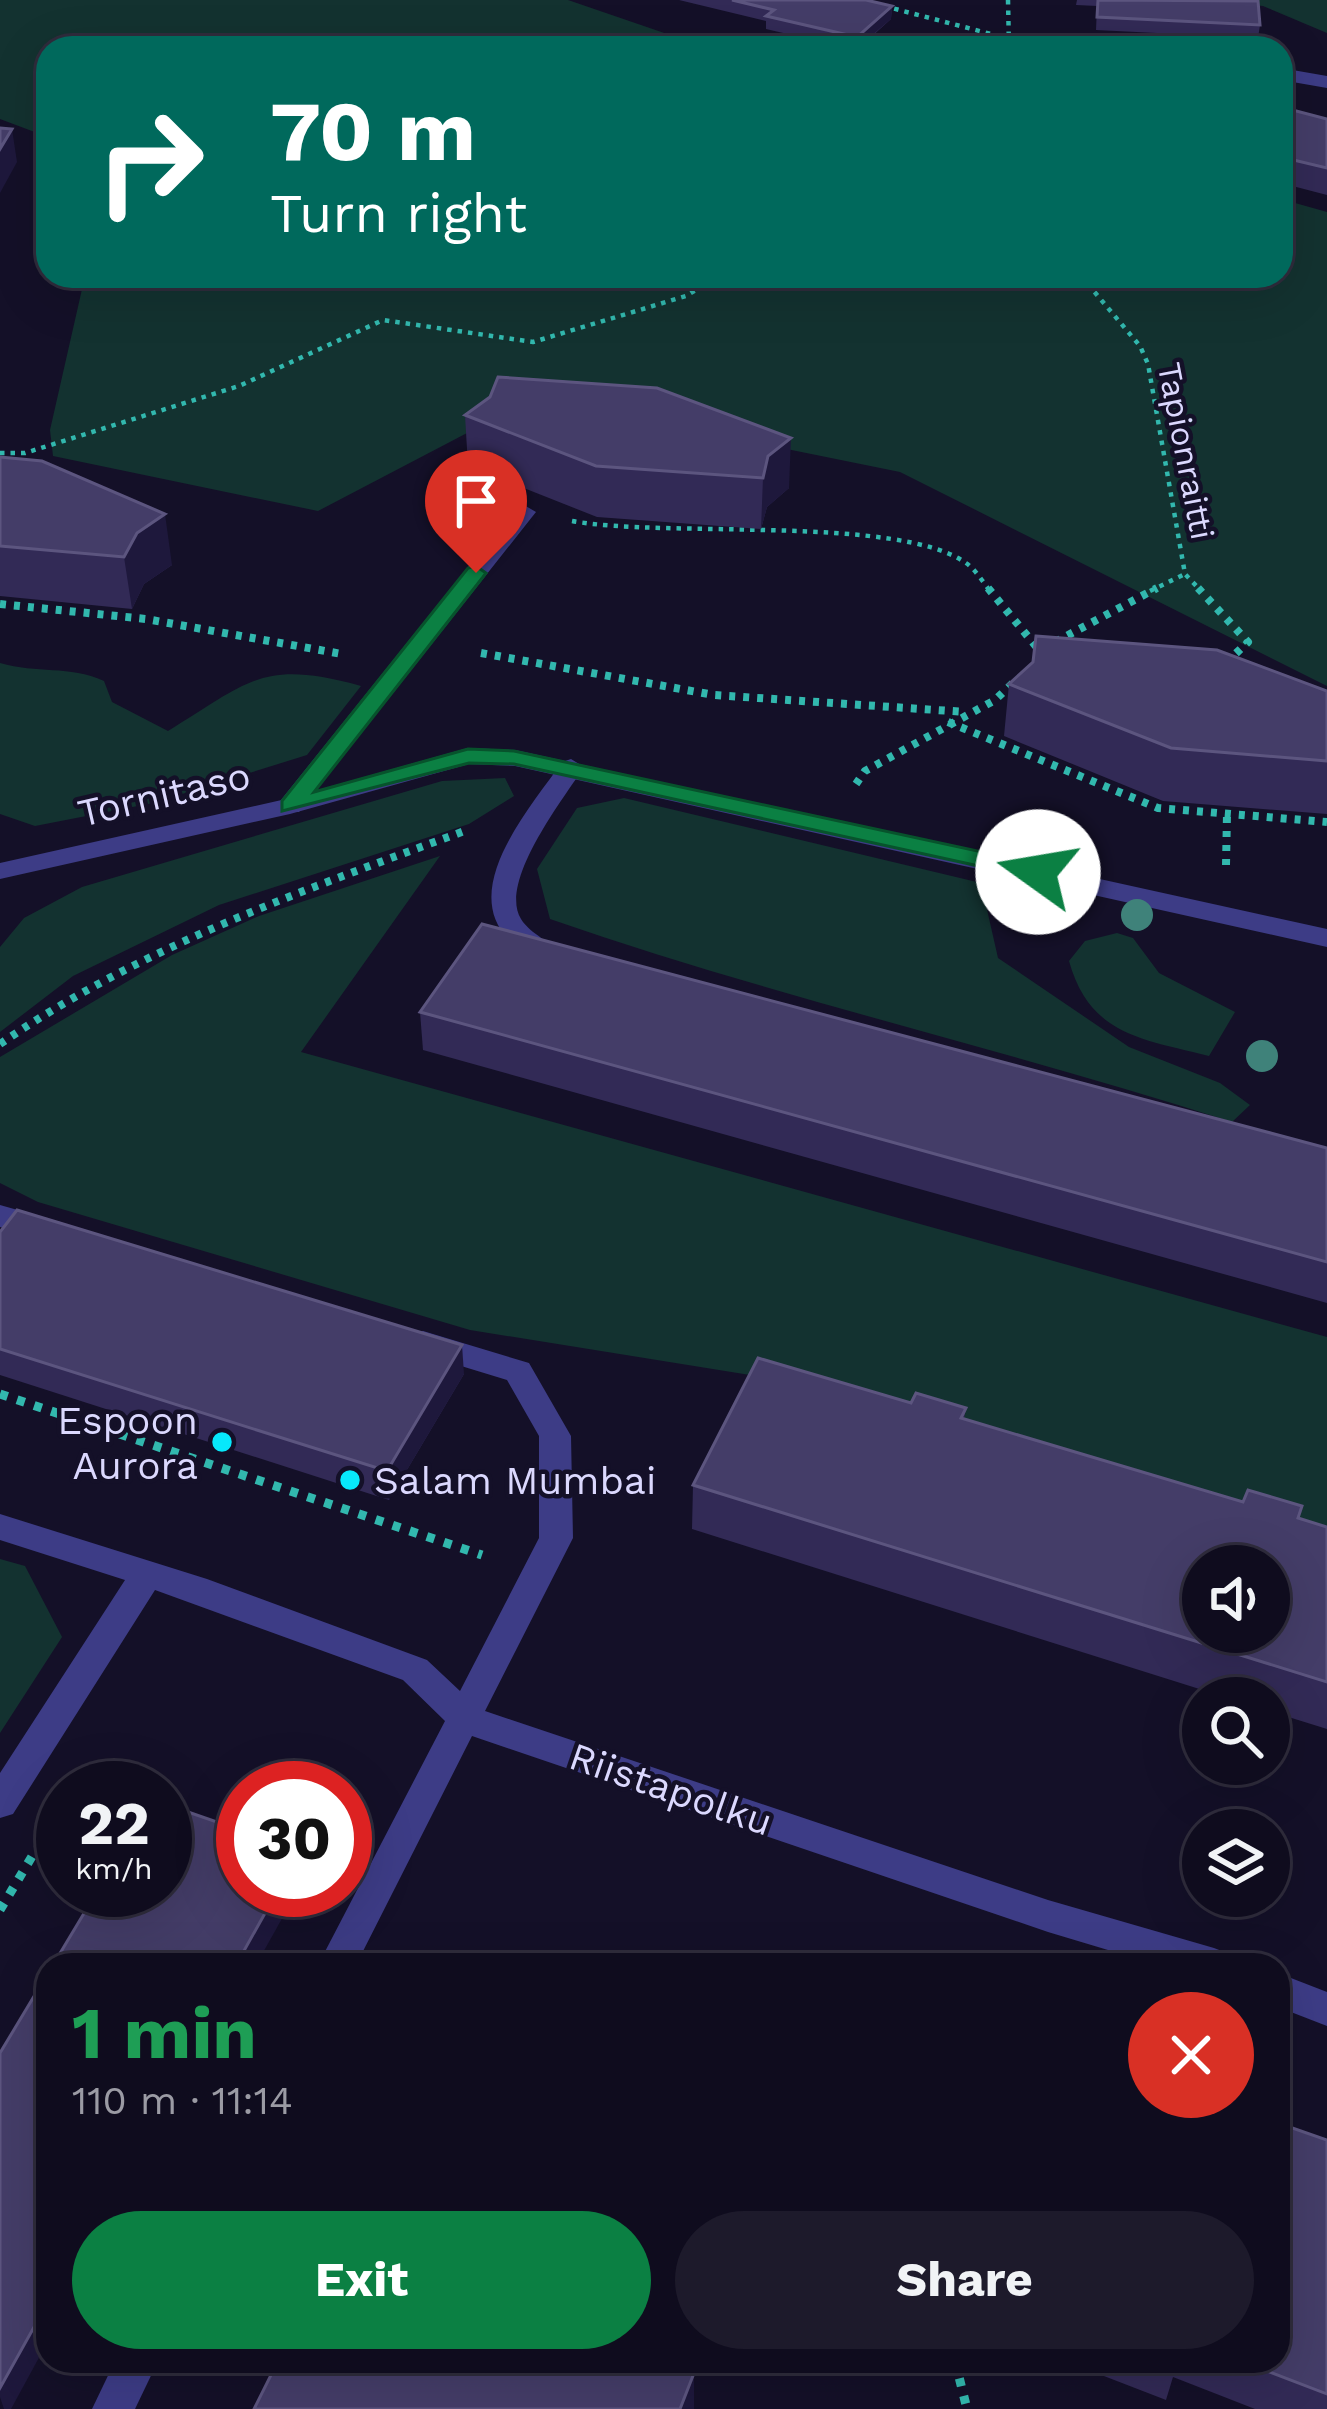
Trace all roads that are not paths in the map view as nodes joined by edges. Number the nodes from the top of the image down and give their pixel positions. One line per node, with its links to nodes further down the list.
1 (1293, 76): 2 (street)
2 (1327, 82)
3 (524, 512): 5 (street)
4 (572, 767): 5 (street, Tornitaso); 7 (street, Tornitaso); 8 (street)
5 (290, 806): 6 (street, Tornitaso)
6 (0, 871)
7 (1327, 938)
8 (584, 970)
9 (0, 1216): 10 (street)
10 (76, 1238)
11 (386, 1331): 14 (street)
12 (0, 1527): 13 (street, Riistapolku)
13 (148, 1573): 14 (street, Riistapolku); 15 (street)
14 (467, 1720): 16 (street); 17 (street, Riistapolku)
15 (0, 1803)
16 (344, 1953)
17 (1173, 1953)
18 (1290, 1995): 19 (street)
19 (1327, 2009)
20 (131, 2373): 21 (street)
21 (113, 2409)

